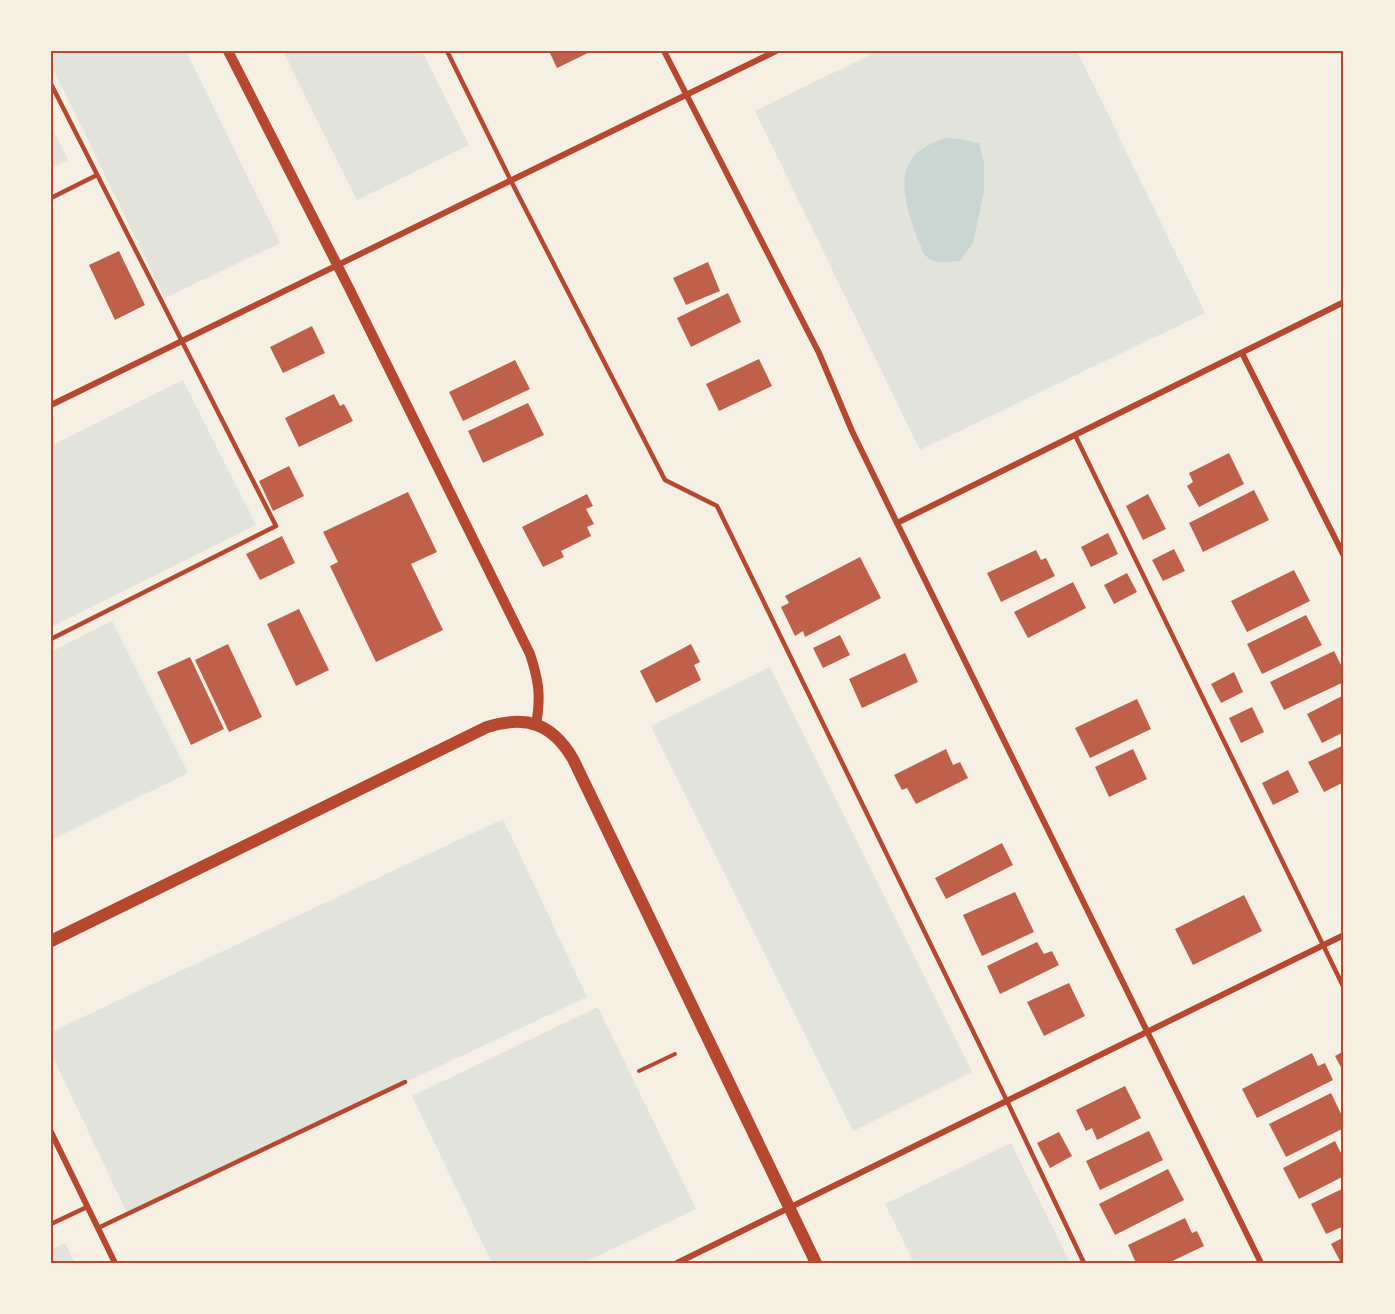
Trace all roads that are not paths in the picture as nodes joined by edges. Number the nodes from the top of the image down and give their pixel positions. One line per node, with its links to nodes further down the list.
1 (228, 51): 10 (street)
2 (447, 51): 8 (lane)
3 (664, 51): 6 (street)
4 (776, 51): 6 (street)
5 (51, 84): 7 (lane)
6 (686, 96): 8 (street); 16 (street)
7 (97, 175): 9 (lane); 12 (lane)
8 (511, 181): 10 (street); 26 (lane)
9 (51, 198)
10 (338, 266): 12 (street); 19 (street)
11 (1344, 302): 13 (street)
12 (182, 342): 14 (street); 18 (lane)
13 (1242, 353): 15 (street); 17 (street)
14 (51, 405)
15 (1075, 435): 16 (street); 22 (lane)
16 (897, 523): 24 (street)
17 (1344, 556)
18 (51, 639)
19 (536, 725): 21 (main road); 29 (main road)
20 (1344, 935): 22 (street)
21 (51, 941)
22 (1323, 946): 23 (lane); 24 (street)
23 (1344, 988)
24 (1147, 1032): 26 (street); 36 (street)
25 (405, 1082): 31 (lane)
26 (1007, 1101): 29 (street); 35 (lane)
27 (51, 1132): 28 (street)
28 (87, 1207): 30 (lane); 31 (street)
29 (789, 1208): 33 (street); 34 (main road)
30 (51, 1224)
31 (98, 1228): 32 (street)
32 (115, 1263)
33 (677, 1263)
34 (816, 1263)
35 (1084, 1263)
36 (1261, 1263)

